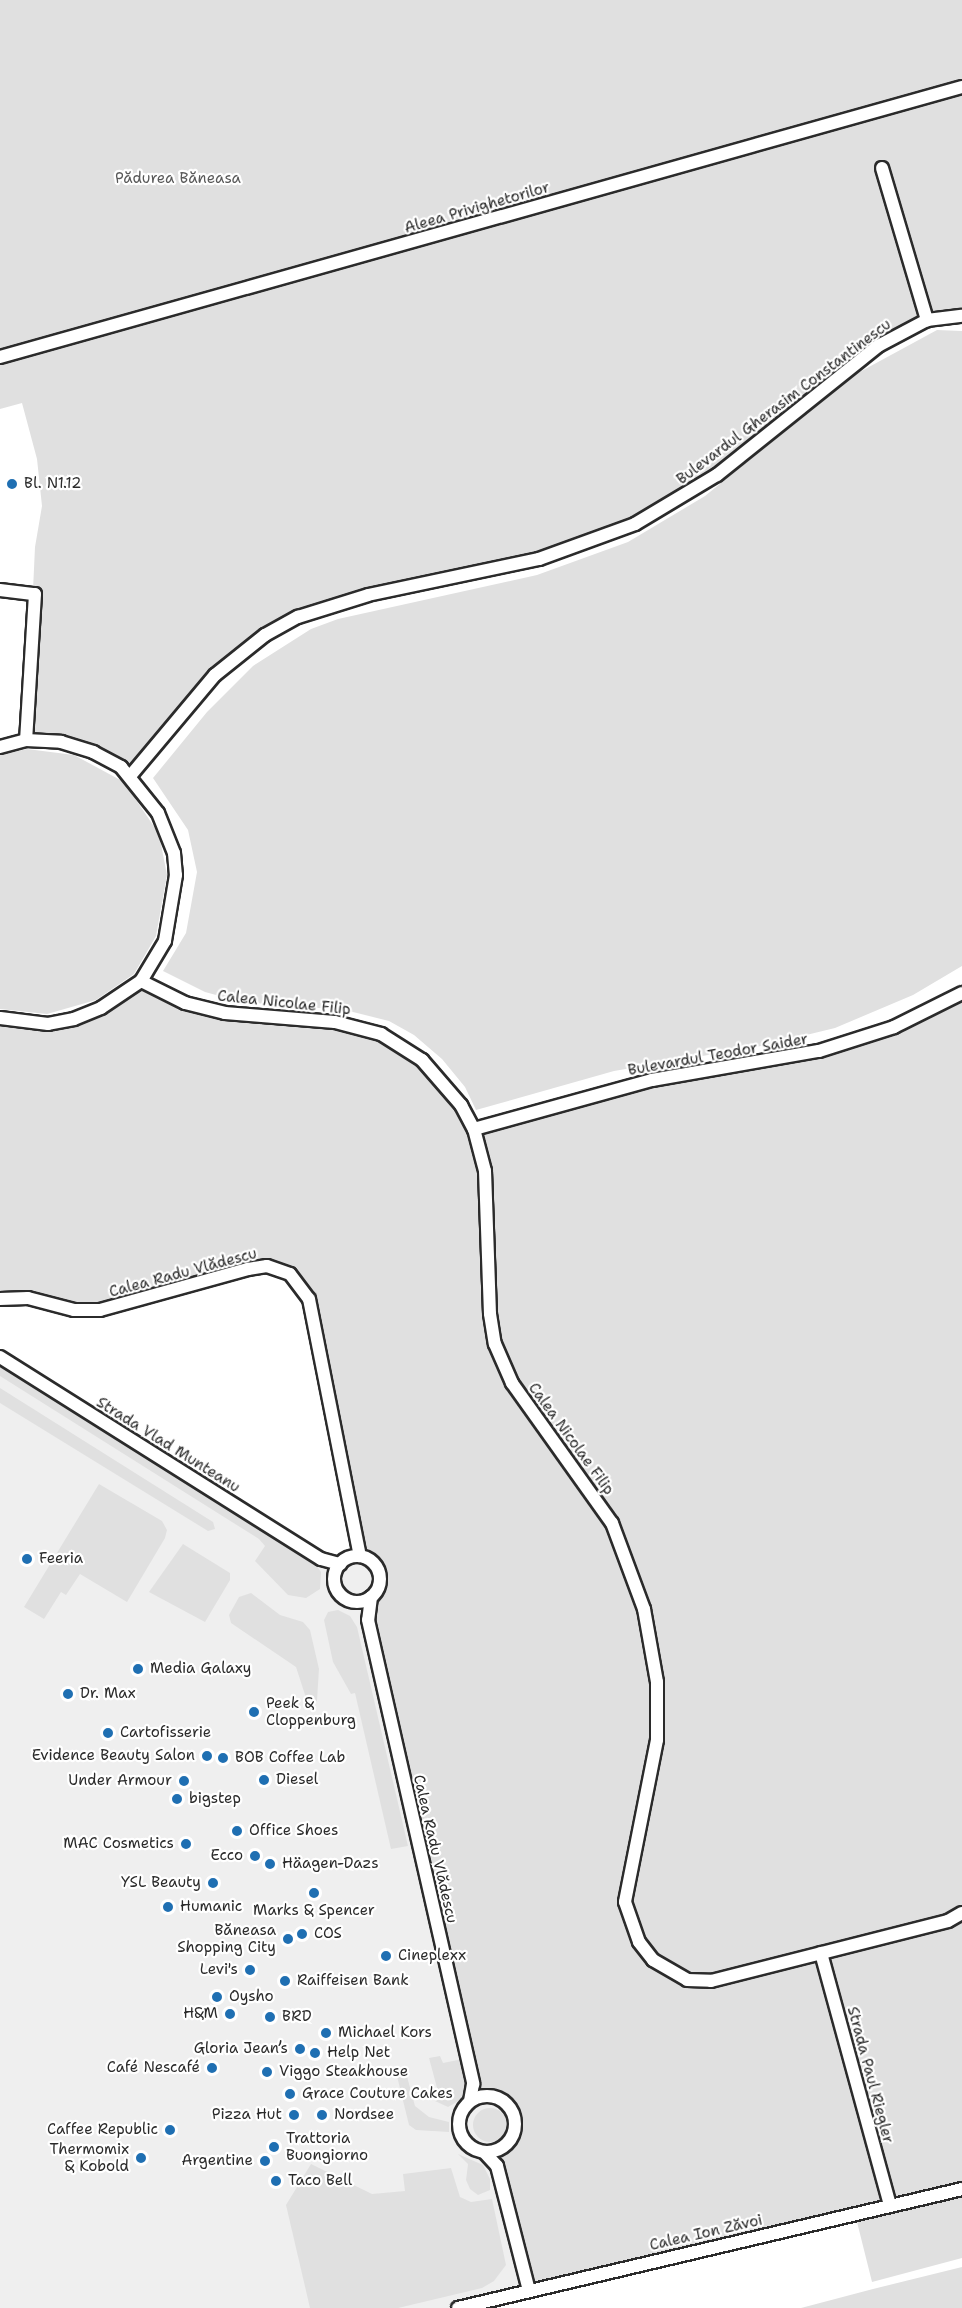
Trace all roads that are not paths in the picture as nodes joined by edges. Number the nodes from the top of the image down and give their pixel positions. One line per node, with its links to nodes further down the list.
1 (962, 87): 5 (street, Aleea Privighetorilor)
2 (882, 168): 4 (street)
3 (962, 316): 4 (street)
4 (927, 320): 9 (street, Bulevardul Gherasim Constantinescu)
5 (0, 357)
6 (0, 590): 7 (street)
7 (26, 740): 8 (street); 9 (street)
8 (0, 747)
9 (130, 775): 10 (street)
10 (141, 981): 12 (street); 13 (street, Calea Nicolae Filip)
11 (962, 993): 13 (street, Bulevardul Teodor Saider)
12 (0, 1018)
13 (474, 1129): 23 (street, Calea Nicolae Filip)
14 (0, 1299): 16 (street, Calea Radu Vlădescu)
15 (0, 1357): 18 (street, Strada Vlad Munteanu)
16 (352, 1527): 17 (street, Calea Radu Vlădescu); 18 (street, Calea Radu Vlădescu)
17 (360, 1556): 18 (street); 19 (street)
18 (340, 1566): 20 (street)
19 (371, 1597): 20 (street); 21 (street, Calea Radu Vlădescu)
20 (354, 1602): 21 (street, Calea Radu Vlădescu)
21 (368, 1620): 24 (street, Calea Radu Vlădescu)
22 (962, 1913): 23 (street, Calea Nicolae Filip)
23 (821, 1953): 31 (street, Strada Paul Riegler)
24 (473, 2084): 25 (street); 26 (street, Calea Radu Vlădescu)
25 (485, 2096): 26 (street); 27 (street)
26 (470, 2101): 28 (street)
27 (504, 2147): 28 (street); 29 (street)
28 (484, 2152): 29 (street)
29 (497, 2166): 32 (street)
30 (962, 2189): 31 (street, Calea Ion Zăvoi)
31 (890, 2205): 32 (street, Calea Ion Zăvoi)
32 (529, 2291): 33 (street, Calea Ion Zăvoi)
33 (458, 2308)

